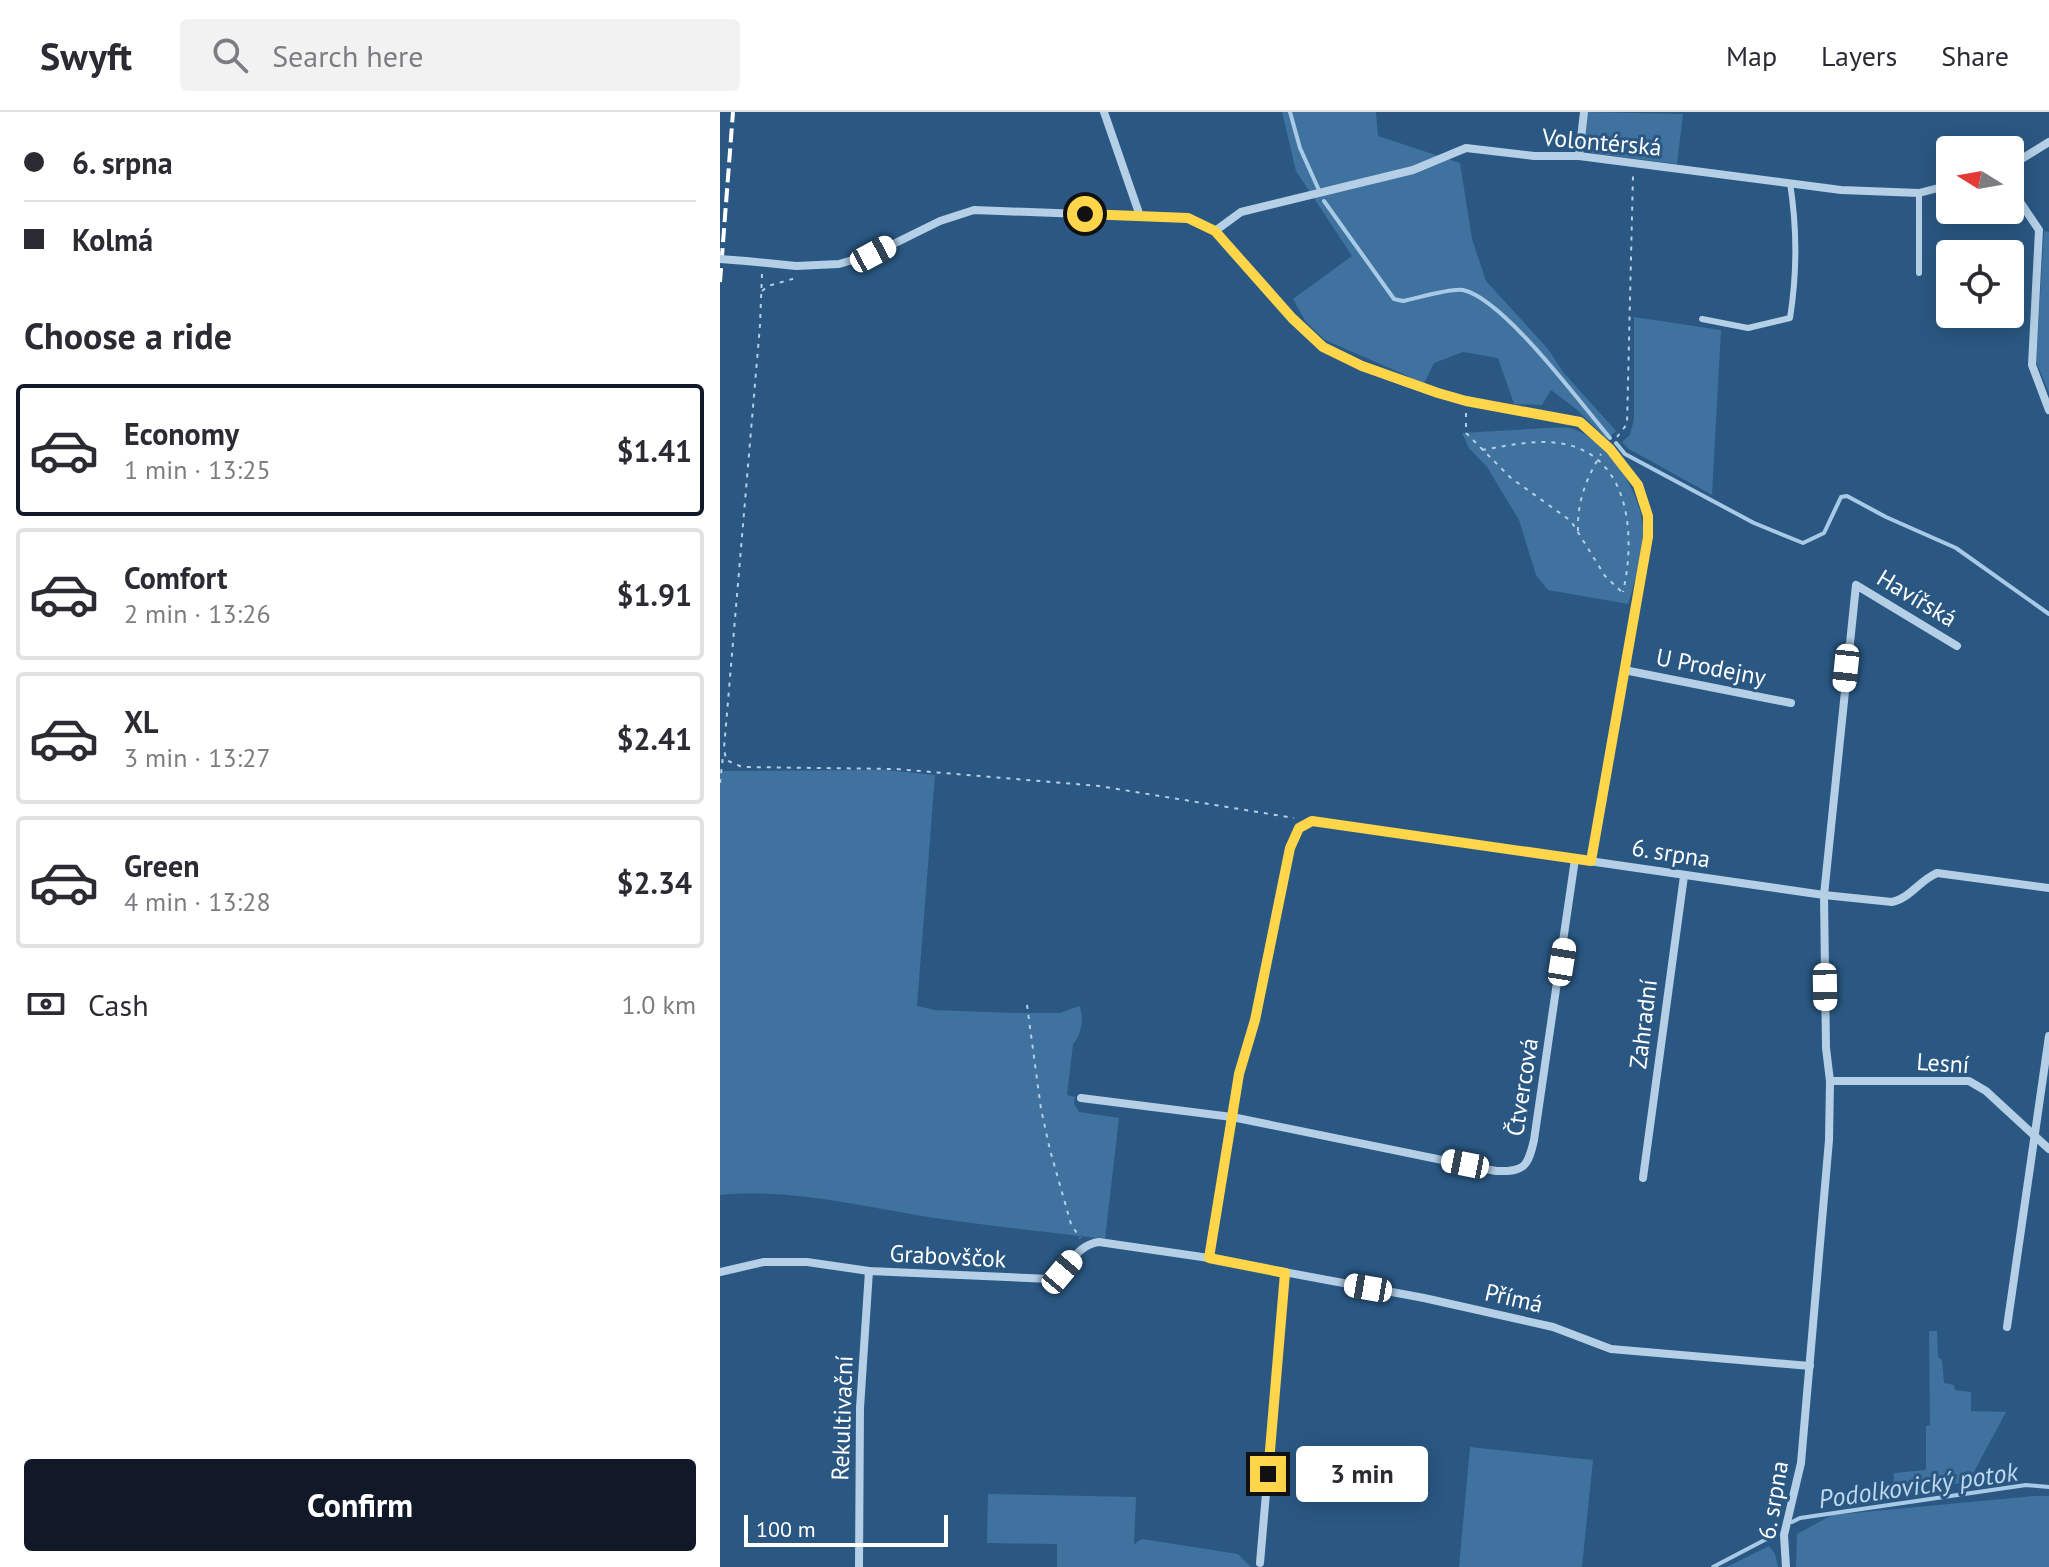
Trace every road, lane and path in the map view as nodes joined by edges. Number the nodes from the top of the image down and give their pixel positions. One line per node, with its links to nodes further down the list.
1 (1104, 112): 11 (street)
2 (1584, 112): 4 (street)
3 (2049, 142): 5 (street)
4 (1579, 156): 6 (street, Volontérská); 12 (street, Volontérská)
5 (2024, 157)
6 (1634, 163): 7 (street, Volontérská); 21 (path)
7 (1790, 183): 9 (street, Volontérská); 18 (lane)
8 (1936, 189): 9 (street, Volontérská)
9 (1919, 193): 15 (lane)
10 (2024, 208): 20 (street)
11 (1140, 216): 12 (street); 14 (street)
12 (1215, 231): 19 (street)
13 (720, 259): 14 (street, bridge)
14 (801, 266): 17 (path)
15 (1919, 273)
16 (761, 284): 17 (path)
17 (761, 292): 32 (path)
18 (1702, 319)
19 (1466, 401): 21 (street); 22 (path)
20 (2049, 410)
21 (1609, 448): 23 (path); 28 (street)
22 (1482, 450): 23 (path); 25 (path)
23 (1597, 460): 24 (path); 27 (path)
24 (1578, 513): 25 (path); 26 (path)
25 (1567, 518): 26 (path)
26 (1578, 532): 27 (path)
27 (1622, 593): 28 (path)
28 (1636, 601): 30 (street)
29 (1957, 646): 39 (street, Havířská)
30 (1624, 670): 31 (street, U Prodejny); 36 (street)
31 (1791, 703)
32 (723, 755): 33 (path); 34 (path)
33 (720, 783)
34 (1306, 824): 35 (street); 44 (street)
35 (1575, 859): 36 (street); 44 (street, Čtvercová)
36 (1591, 861): 37 (street, 6. srpna)
37 (1684, 876): 39 (street, 6. srpna); 47 (street, Zahradní)
38 (2049, 888): 39 (street)
39 (1824, 895): 42 (street, 6. srpna)
40 (1027, 1005): 48 (path)
41 (2049, 1036): 45 (street)
42 (1830, 1081): 45 (street, Lesní); 54 (street, 6. srpna)
43 (1081, 1098): 44 (street)
44 (1232, 1117): 49 (street)
45 (2034, 1136): 46 (street, Lesní); 53 (street)
46 (2049, 1149)
47 (1643, 1178)
48 (1086, 1245): 49 (street); 50 (street, Grabovščok)
49 (1209, 1258): 52 (street, Přímá)
50 (869, 1271): 51 (street, Grabovščok); 56 (street, Rekultivační)
51 (720, 1272)
52 (1285, 1273): 54 (street, Přímá); 55 (street)
53 (2007, 1327)
54 (1810, 1366): 57 (street, 6. srpna)
55 (1260, 1563)
56 (859, 1567)
57 (1786, 1567)

